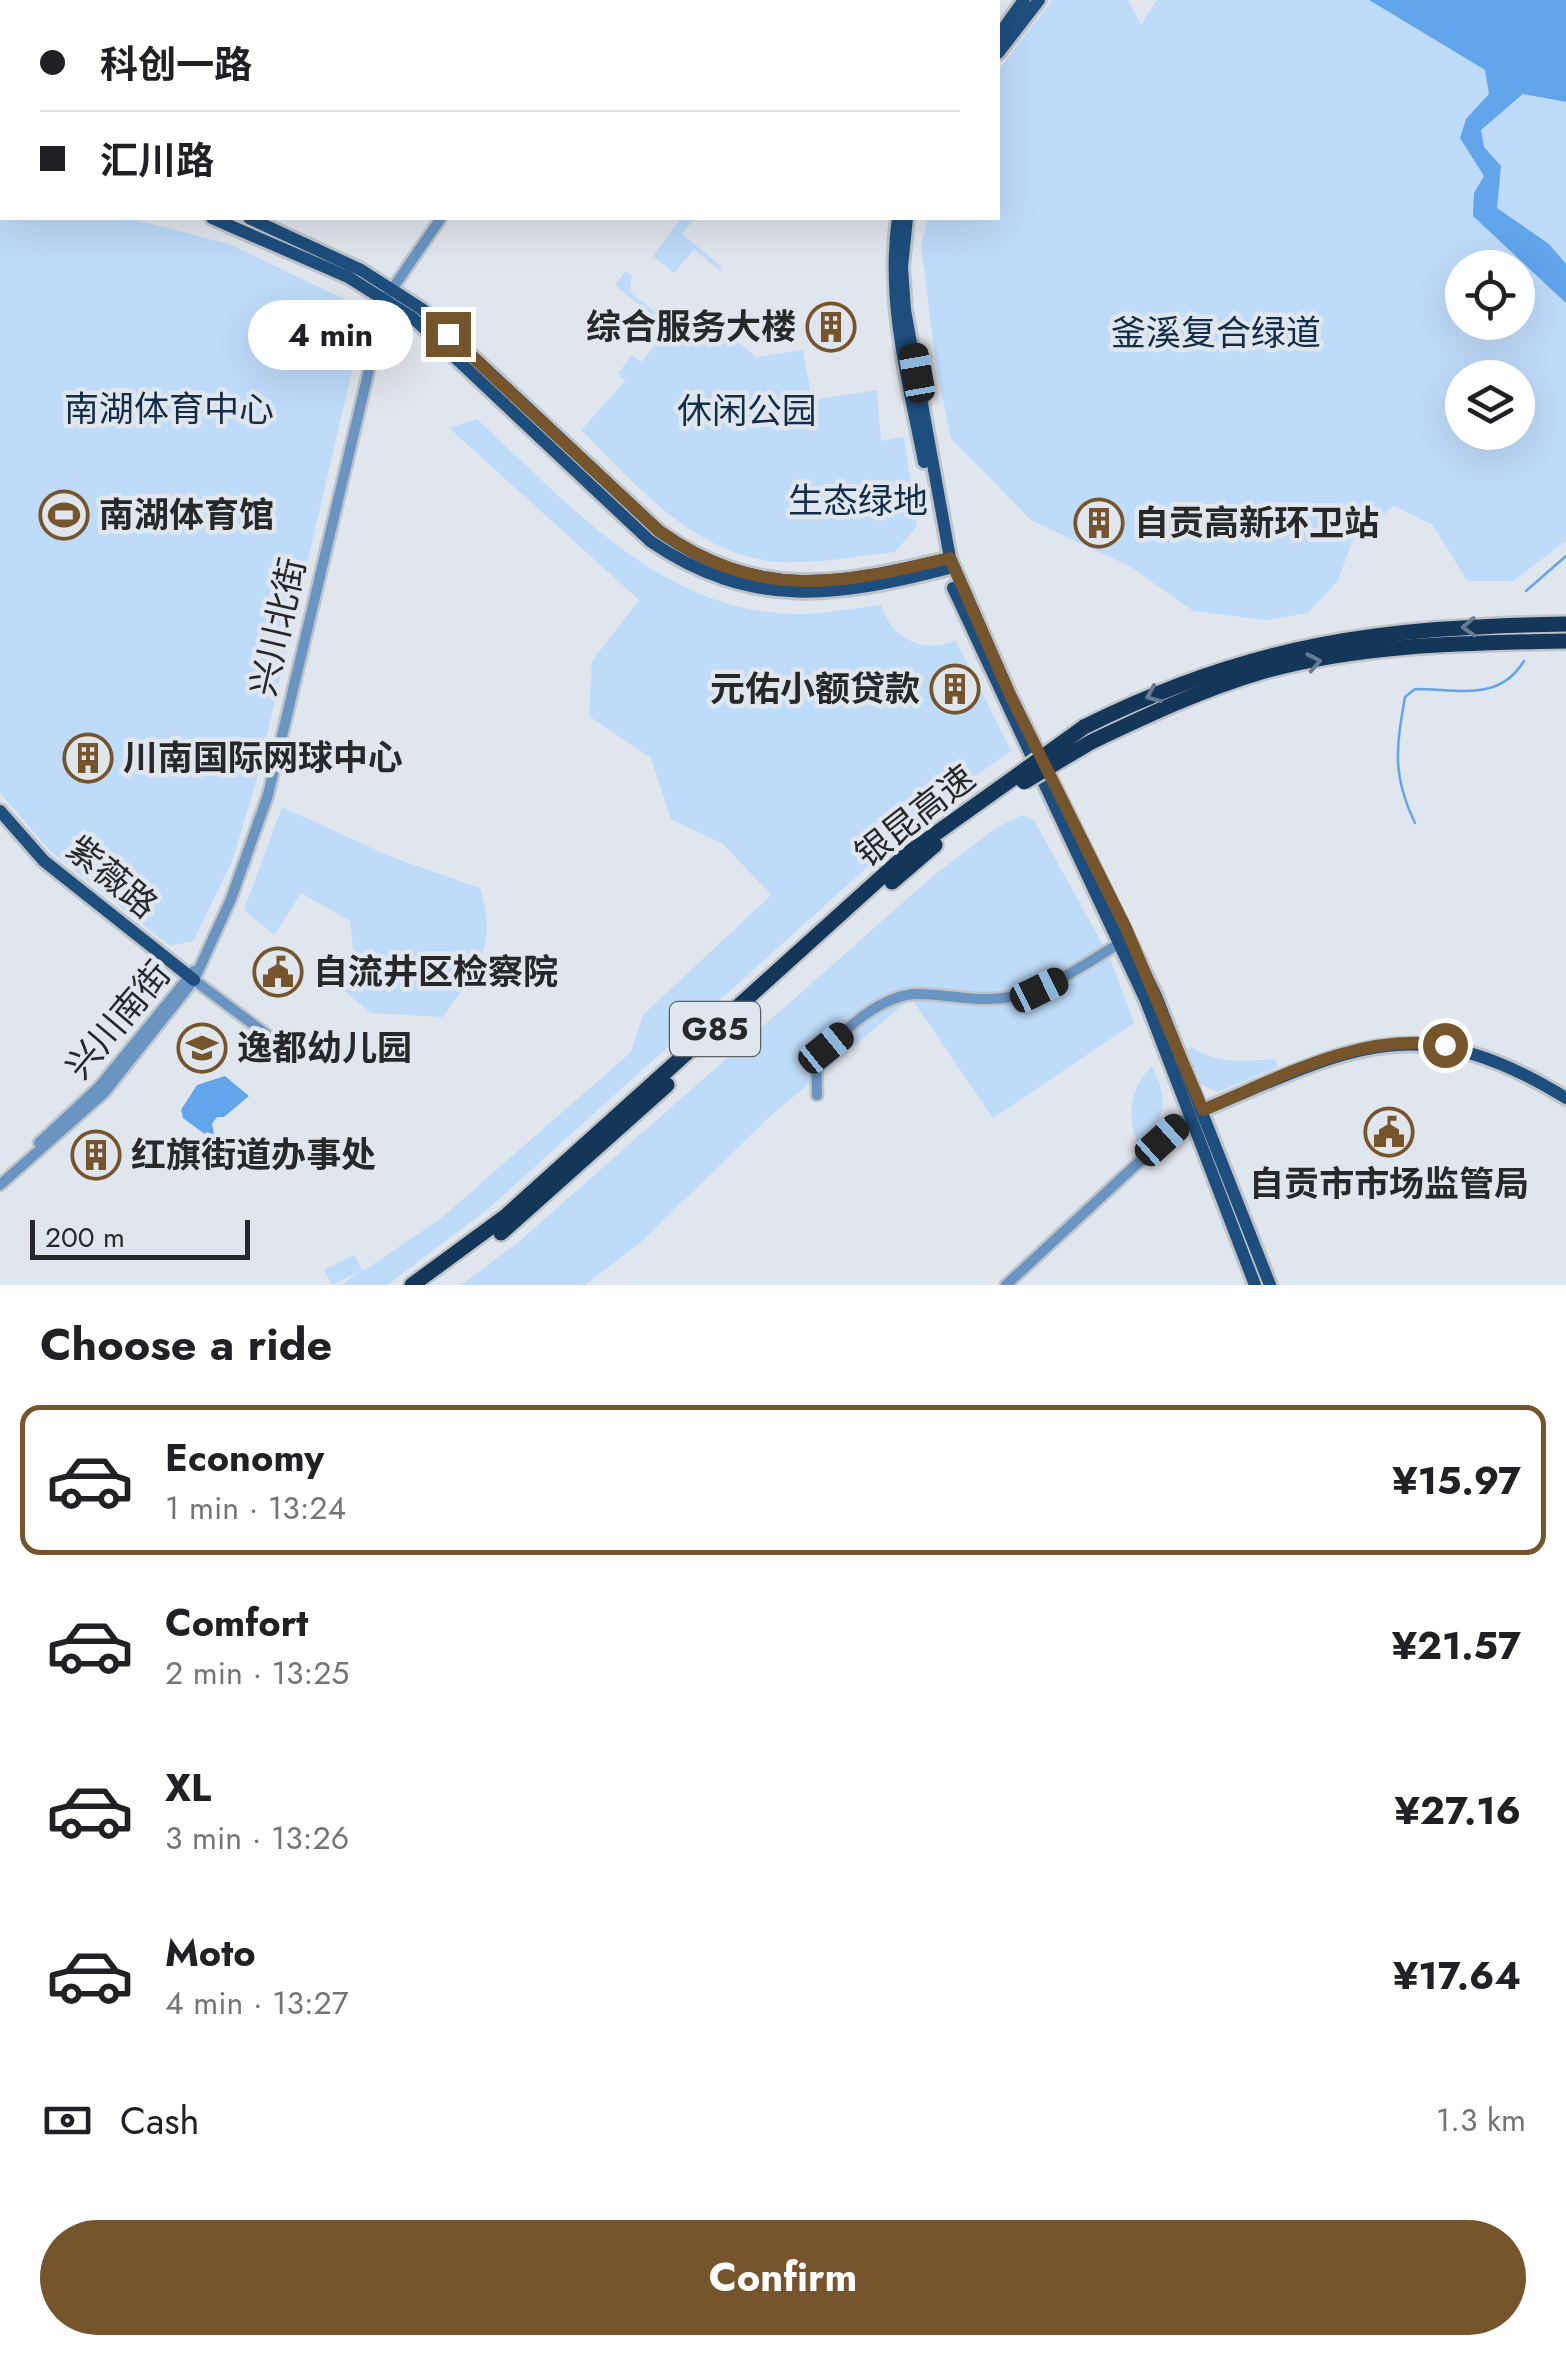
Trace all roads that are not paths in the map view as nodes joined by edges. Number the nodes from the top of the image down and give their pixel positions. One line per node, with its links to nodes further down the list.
1 (1024, 0): 3 (main road)
2 (1039, 0): 4 (main road)
3 (1000, 33)
4 (1000, 51)
5 (217, 220): 10 (main road)
6 (253, 220): 10 (main road)
7 (440, 220): 10 (street)
8 (898, 220): 11 (main road)
9 (907, 220): 11 (main road)
10 (389, 293): 11 (main road); 18 (street, 兴川北街)
11 (948, 564): 17 (main road); 22 (main road)
12 (1566, 624): 14 (highway, 银昆高速 / G85, one-way to 14)
13 (1566, 641): 14 (highway, 银昆高速 / G85, one-way to 13)
14 (1088, 735): 15 (highway, 银昆高速 / G85, bridge)
15 (1021, 778): 25 (highway, 银昆高速 / G85); 26 (highway, 银昆高速 / G85)
16 (0, 810): 18 (main road, 紫薇路)
17 (1120, 943): 20 (street); 22 (main road)
18 (192, 975): 19 (street); 23 (street, 兴川南街); 24 (street, 兴川南街)
19 (274, 1040)
20 (817, 1095)
21 (1566, 1098): 22 (main road)
22 (1196, 1112): 27 (street); 28 (main road); 29 (main road)
23 (0, 1177)
24 (0, 1185)
25 (412, 1285)
26 (430, 1285)
27 (1006, 1285)
28 (1255, 1285)
29 (1270, 1285)

